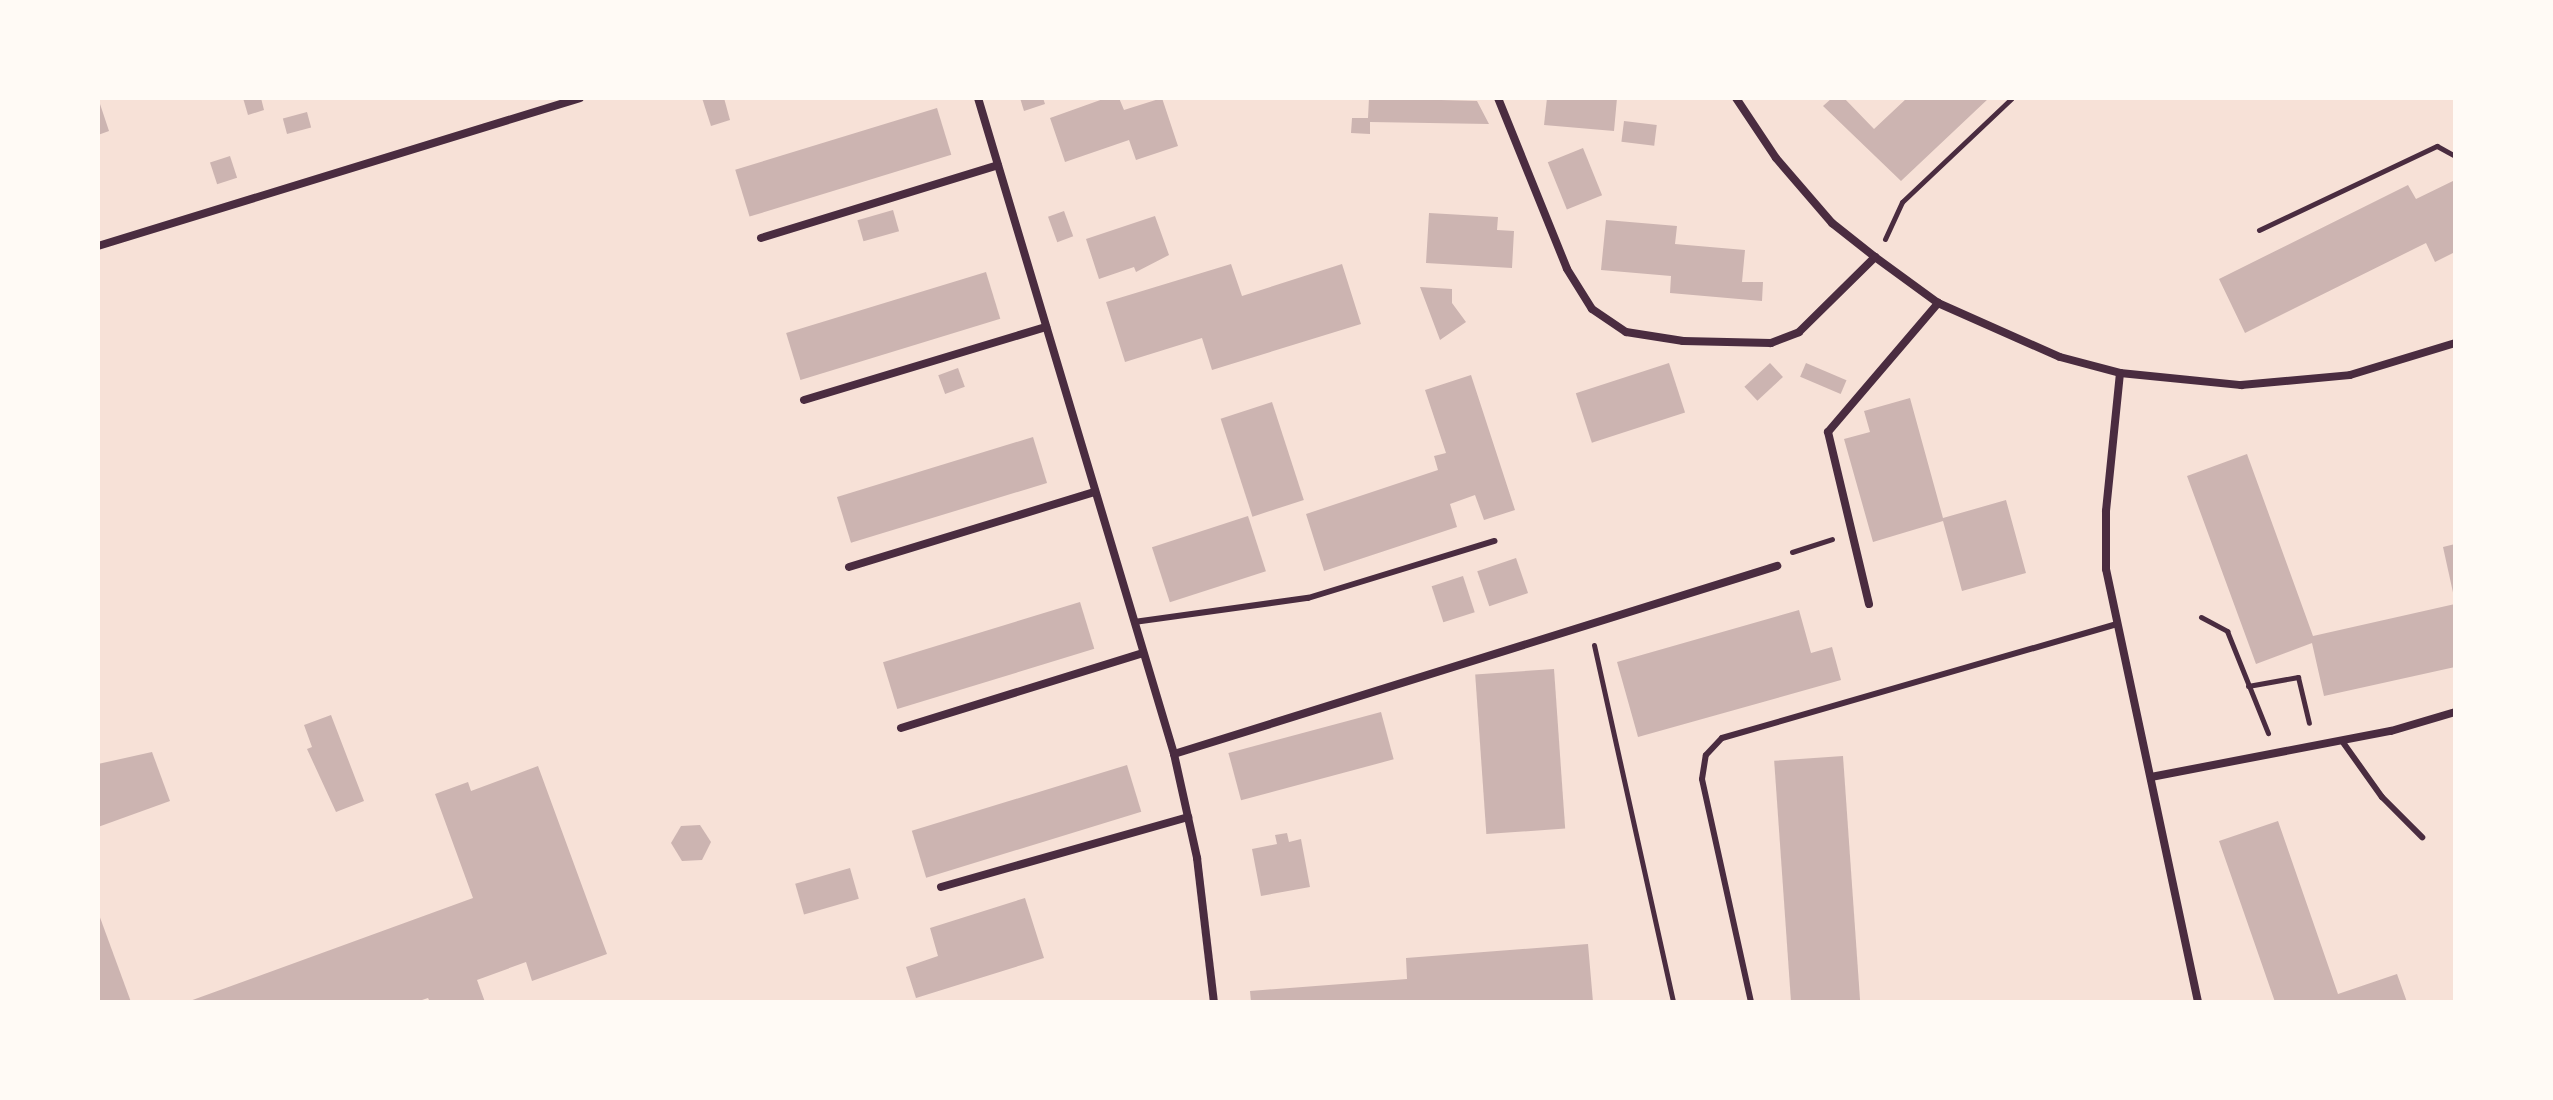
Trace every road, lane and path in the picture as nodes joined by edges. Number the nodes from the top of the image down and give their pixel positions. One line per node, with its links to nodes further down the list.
1 (580, 98): 10 (street)
2 (978, 98): 7 (street)
3 (1498, 98): 11 (street)
4 (1736, 98): 11 (street)
5 (2012, 98): 11 (path)
6 (2455, 156): 8 (path)
7 (998, 165): 9 (street); 13 (street)
8 (2259, 230)
9 (761, 238)
10 (98, 246)
11 (1875, 257): 12 (street)
12 (1938, 303): 15 (street); 18 (street)
13 (1046, 327): 16 (street); 17 (street)
14 (2455, 343): 15 (street)
15 (2120, 373): 26 (street)
16 (804, 400)
17 (1095, 492): 21 (street); 24 (street)
18 (1852, 532): 20 (path); 22 (street)
19 (1494, 541): 24 (lane)
20 (1777, 566): 25 (street)
21 (849, 567)
22 (1869, 604)
23 (2201, 617): 28 (path)
24 (1134, 622): 27 (street)
25 (1589, 624): 33 (street); 40 (path)
26 (2118, 624): 35 (street); 41 (lane)
27 (1143, 653): 30 (street); 33 (street)
28 (2248, 686): 32 (path); 34 (path)
29 (2455, 712): 31 (street)
30 (901, 728)
31 (2342, 741): 32 (street); 37 (lane)
32 (2314, 747): 34 (street)
33 (1174, 754): 36 (street)
34 (2273, 755): 35 (street)
35 (2151, 777): 42 (street)
36 (1188, 817): 38 (street); 39 (street)
37 (2422, 837)
38 (941, 887)
39 (1214, 1002)
40 (1673, 1002)
41 (1751, 1002)
42 (2198, 1002)

